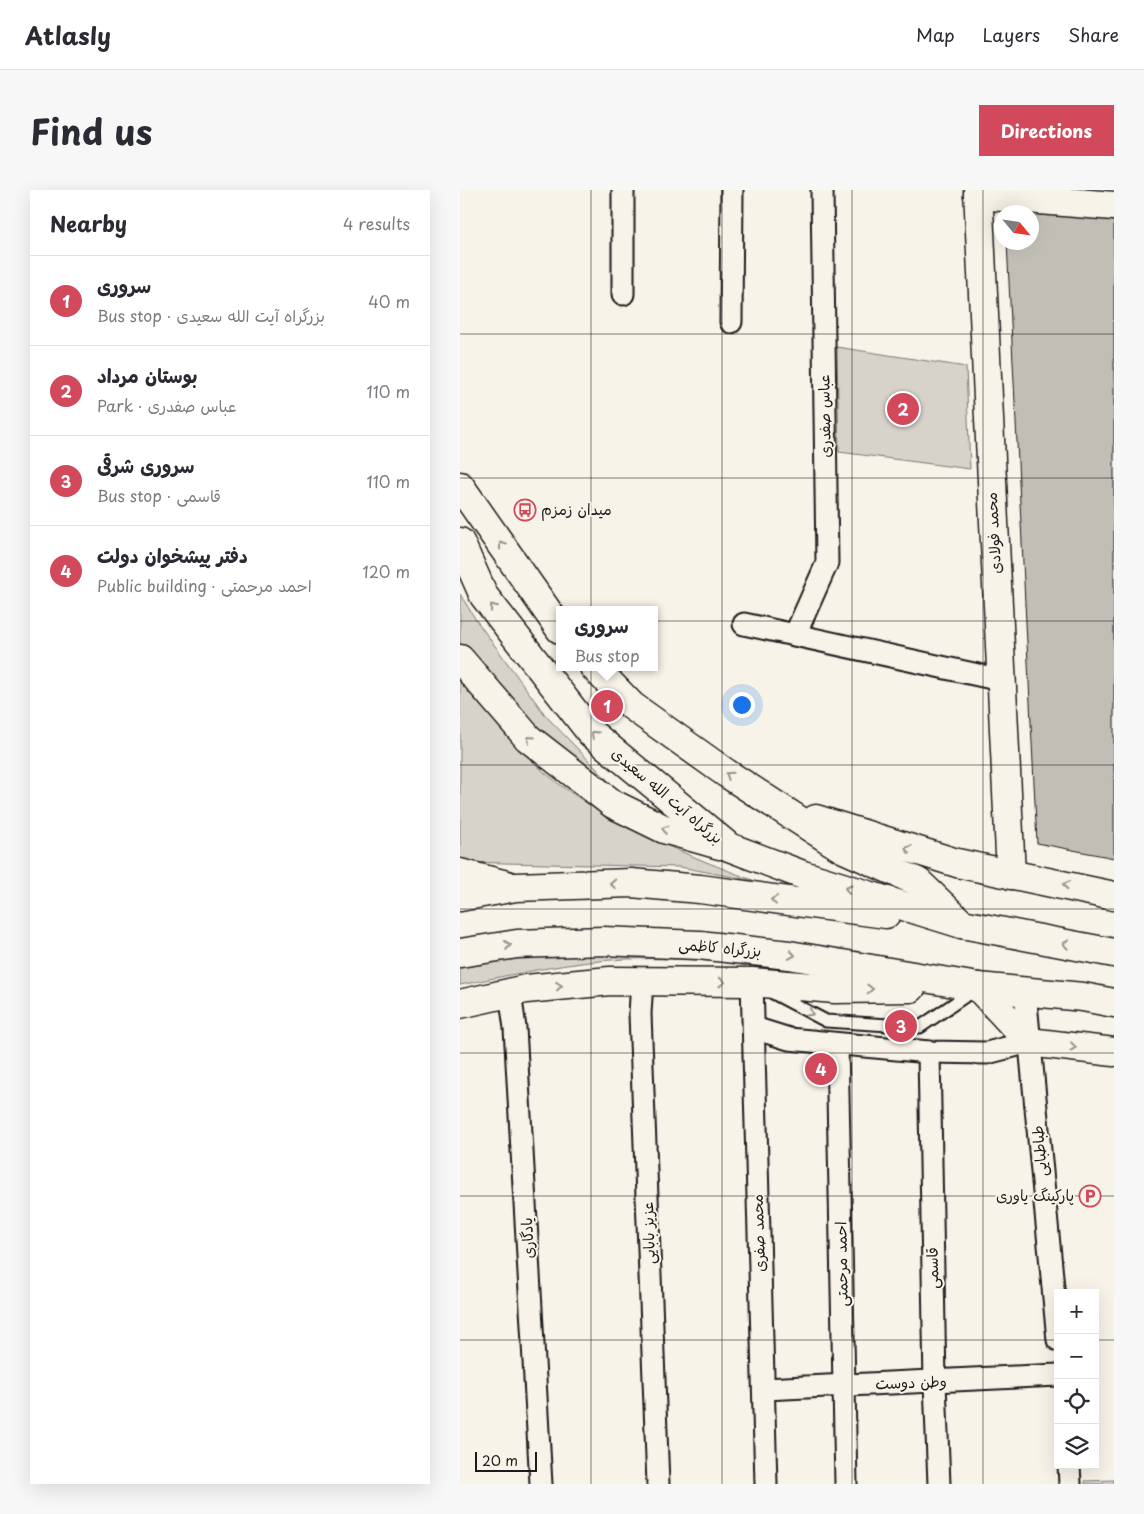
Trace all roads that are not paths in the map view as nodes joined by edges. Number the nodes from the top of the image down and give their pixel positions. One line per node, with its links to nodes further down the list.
1 (623, 190): 6 (street)
2 (732, 190): 7 (street)
3 (822, 190): 12 (street, عباس صفدری)
4 (978, 192): 5 (main road); 15 (main road, محمد فولادی)
5 (1114, 206)
6 (623, 294)
7 (731, 322)
8 (460, 486): 10 (main road, one-way to 8)
9 (460, 542): 17 (main road, بزرگراه آیت الله سعیدی, one-way to 9)
10 (556, 623)
11 (744, 624): 12 (street)
12 (795, 635): 15 (street)
13 (460, 659): 17 (main road, one-way to 13)
14 (598, 671): 16 (main road, one-way to 14)
15 (1002, 680): 19 (main road, محمد فولادی)
16 (770, 802): 19 (main road, one-way to 16); 23 (main road)
17 (729, 847): 23 (main road, بزرگراه آیت الله سعیدی, one-way to 17)
18 (460, 873): 20 (main road)
19 (1011, 875): 21 (main road, one-way to 19)
20 (516, 887): 22 (main road); 23 (main road, one-way to 20)
21 (1114, 896)
22 (460, 897)
23 (962, 924): 25 (main road, بزرگراه آیت الله سعیدی, one-way to 23)
24 (460, 953): 28 (main road, بزرگراه کاظمی, one-way to 28)
25 (1114, 953)
26 (642, 981): 27 (main road, one-way to 27); 30 (main road, one-way to 26); 45 (street, عزیز بابایی)
27 (752, 982): 28 (main road, one-way to 28); 28 (lane, one-way to 28); 33 (street, محمد صفری)
28 (978, 987): 29 (main road); 34 (main road)
29 (1025, 992): 31 (main road); 34 (street, طباطبایی)
30 (510, 993): 32 (main road); 44 (street, یادگاری)
31 (1114, 1003)
32 (460, 1004)
33 (754, 1028): 35 (street); 42 (street, محمد صفری)
34 (1030, 1042): 36 (street); 37 (main road, one-way to 37); 38 (street, طباطبایی)
35 (837, 1045): 36 (street); 41 (street, احمد مرحمتی)
36 (929, 1052): 40 (street, قاسمی)
37 (1114, 1052)
38 (1057, 1334)
39 (1054, 1375): 40 (street, وطن دوست)
40 (935, 1383): 41 (street, وطن دوست); 48 (street, قاسمی)
41 (845, 1384): 42 (street, وطن دوست); 47 (street, احمد مرحمتی)
42 (764, 1389): 46 (street, محمد صفری)
43 (1068, 1469): 49 (street)
44 (541, 1484)
45 (658, 1484)
46 (766, 1484)
47 (846, 1484)
48 (939, 1484)
49 (1070, 1484)

